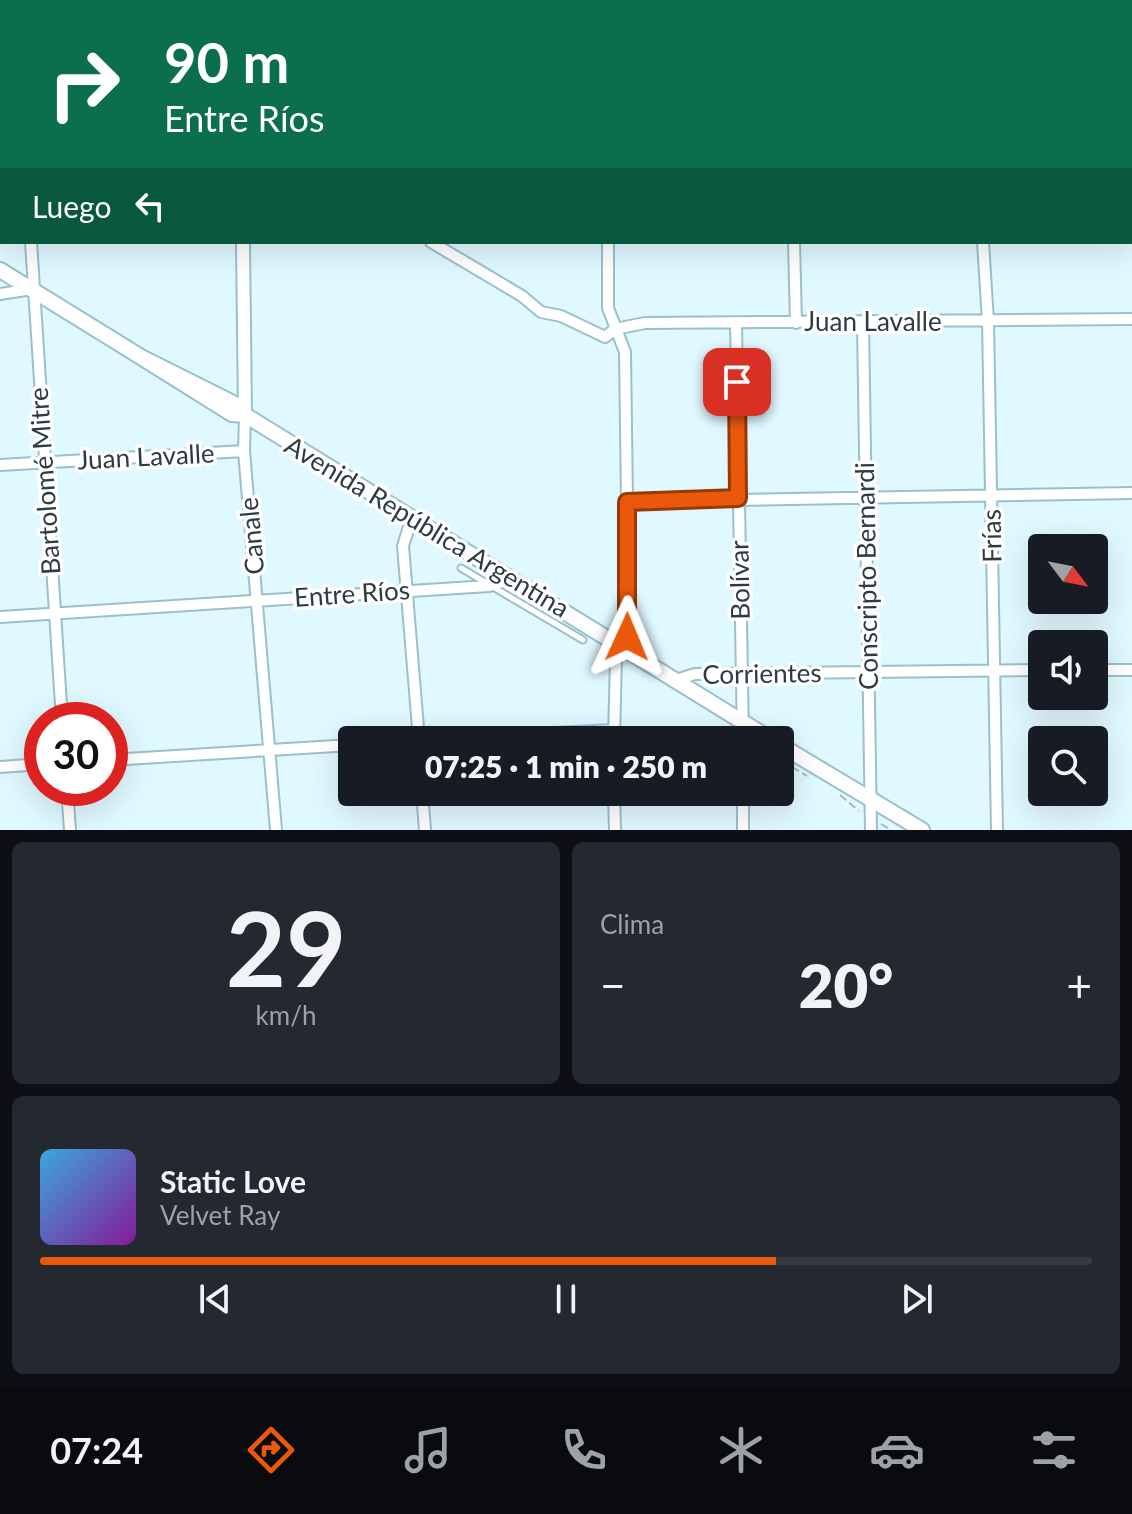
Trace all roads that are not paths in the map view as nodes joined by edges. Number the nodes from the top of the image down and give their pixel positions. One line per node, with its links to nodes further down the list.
1 (31, 244): 8 (street, Bartolomé Mitre)
2 (243, 244): 16 (street, Canale)
3 (434, 244): 15 (street, Juan Lavalle)
4 (608, 244): 15 (street)
5 (794, 244): 13 (street)
6 (983, 244): 11 (street, Frías)
7 (0, 270): 8 (main road, Avenida República Argentina)
8 (32, 289): 9 (street); 16 (main road, Avenida República Argentina); 18 (street, Bartolomé Mitre)
9 (0, 294)
10 (1132, 319): 11 (street, Juan Lavalle)
11 (988, 321): 14 (street, Juan Lavalle); 21 (street, Frías)
12 (736, 323): 13 (street, Juan Lavalle); 15 (street, Juan Lavalle); 22 (street, Bolívar)
13 (796, 323): 14 (street, Juan Lavalle)
14 (863, 323): 23 (street, Conscripto Bernardi)
15 (615, 329): 24 (street)
16 (245, 415): 17 (street, Canale); 25 (main road, Avenida República Argentina)
17 (244, 451): 18 (street, Juan Lavalle); 30 (street, Canale)
18 (42, 462): 19 (street, Juan Lavalle); 31 (street, Bartolomé Mitre)
19 (0, 465)
20 (1132, 493): 21 (street)
21 (991, 495): 23 (street); 35 (street, Frías)
22 (738, 498): 23 (street); 24 (street); 39 (street, Bolívar)
23 (867, 498): 40 (street, Conscripto Bernardi)
24 (627, 502): 34 (street)
25 (412, 517): 27 (main road, Avenida República Argentina); 29 (street)
26 (461, 568): 28 (lane)
27 (512, 579): 28 (street, Entre Ríos); 34 (main road, Avenida República Argentina)
28 (491, 585): 29 (street, Entre Ríos); 33 (lane)
29 (408, 589): 30 (street, Entre Ríos); 44 (street)
30 (257, 601): 31 (street, Entre Ríos); 49 (street, Canale)
31 (54, 614): 32 (street, Entre Ríos); 42 (street, Bartolomé Mitre)
32 (0, 617)
33 (583, 640)
34 (622, 646): 41 (main road, Avenida República Argentina); 45 (street)
35 (995, 670): 36 (street, Corrientes); 40 (street, Corrientes); 66 (street, Frías)
36 (1028, 670)
37 (1108, 670): 38 (street)
38 (1132, 670)
39 (742, 673): 40 (street, Corrientes); 41 (street, Corrientes); 43 (street, Bolívar)
40 (868, 673): 54 (street, Conscripto Bernardi)
41 (676, 680): 43 (main road, Avenida República Argentina)
42 (61, 702)
43 (742, 722): 46 (street, Bolívar); 47 (main road, Avenida República Argentina)
44 (416, 726)
45 (614, 726)
46 (742, 726)
47 (749, 726)
48 (338, 746): 49 (street)
49 (270, 751): 51 (street); 61 (street, Canale)
50 (794, 753): 54 (main road)
51 (128, 759)
52 (24, 765): 53 (street)
53 (0, 767)
54 (871, 799): 59 (street, Conscripto Bernardi); 65 (main road)
55 (68, 806): 60 (street)
56 (423, 806): 62 (street)
57 (614, 806): 63 (street)
58 (743, 806): 64 (street)
59 (871, 824)
60 (70, 830)
61 (276, 830)
62 (425, 830)
63 (615, 830)
64 (743, 830)
65 (922, 830)
66 (997, 830)

